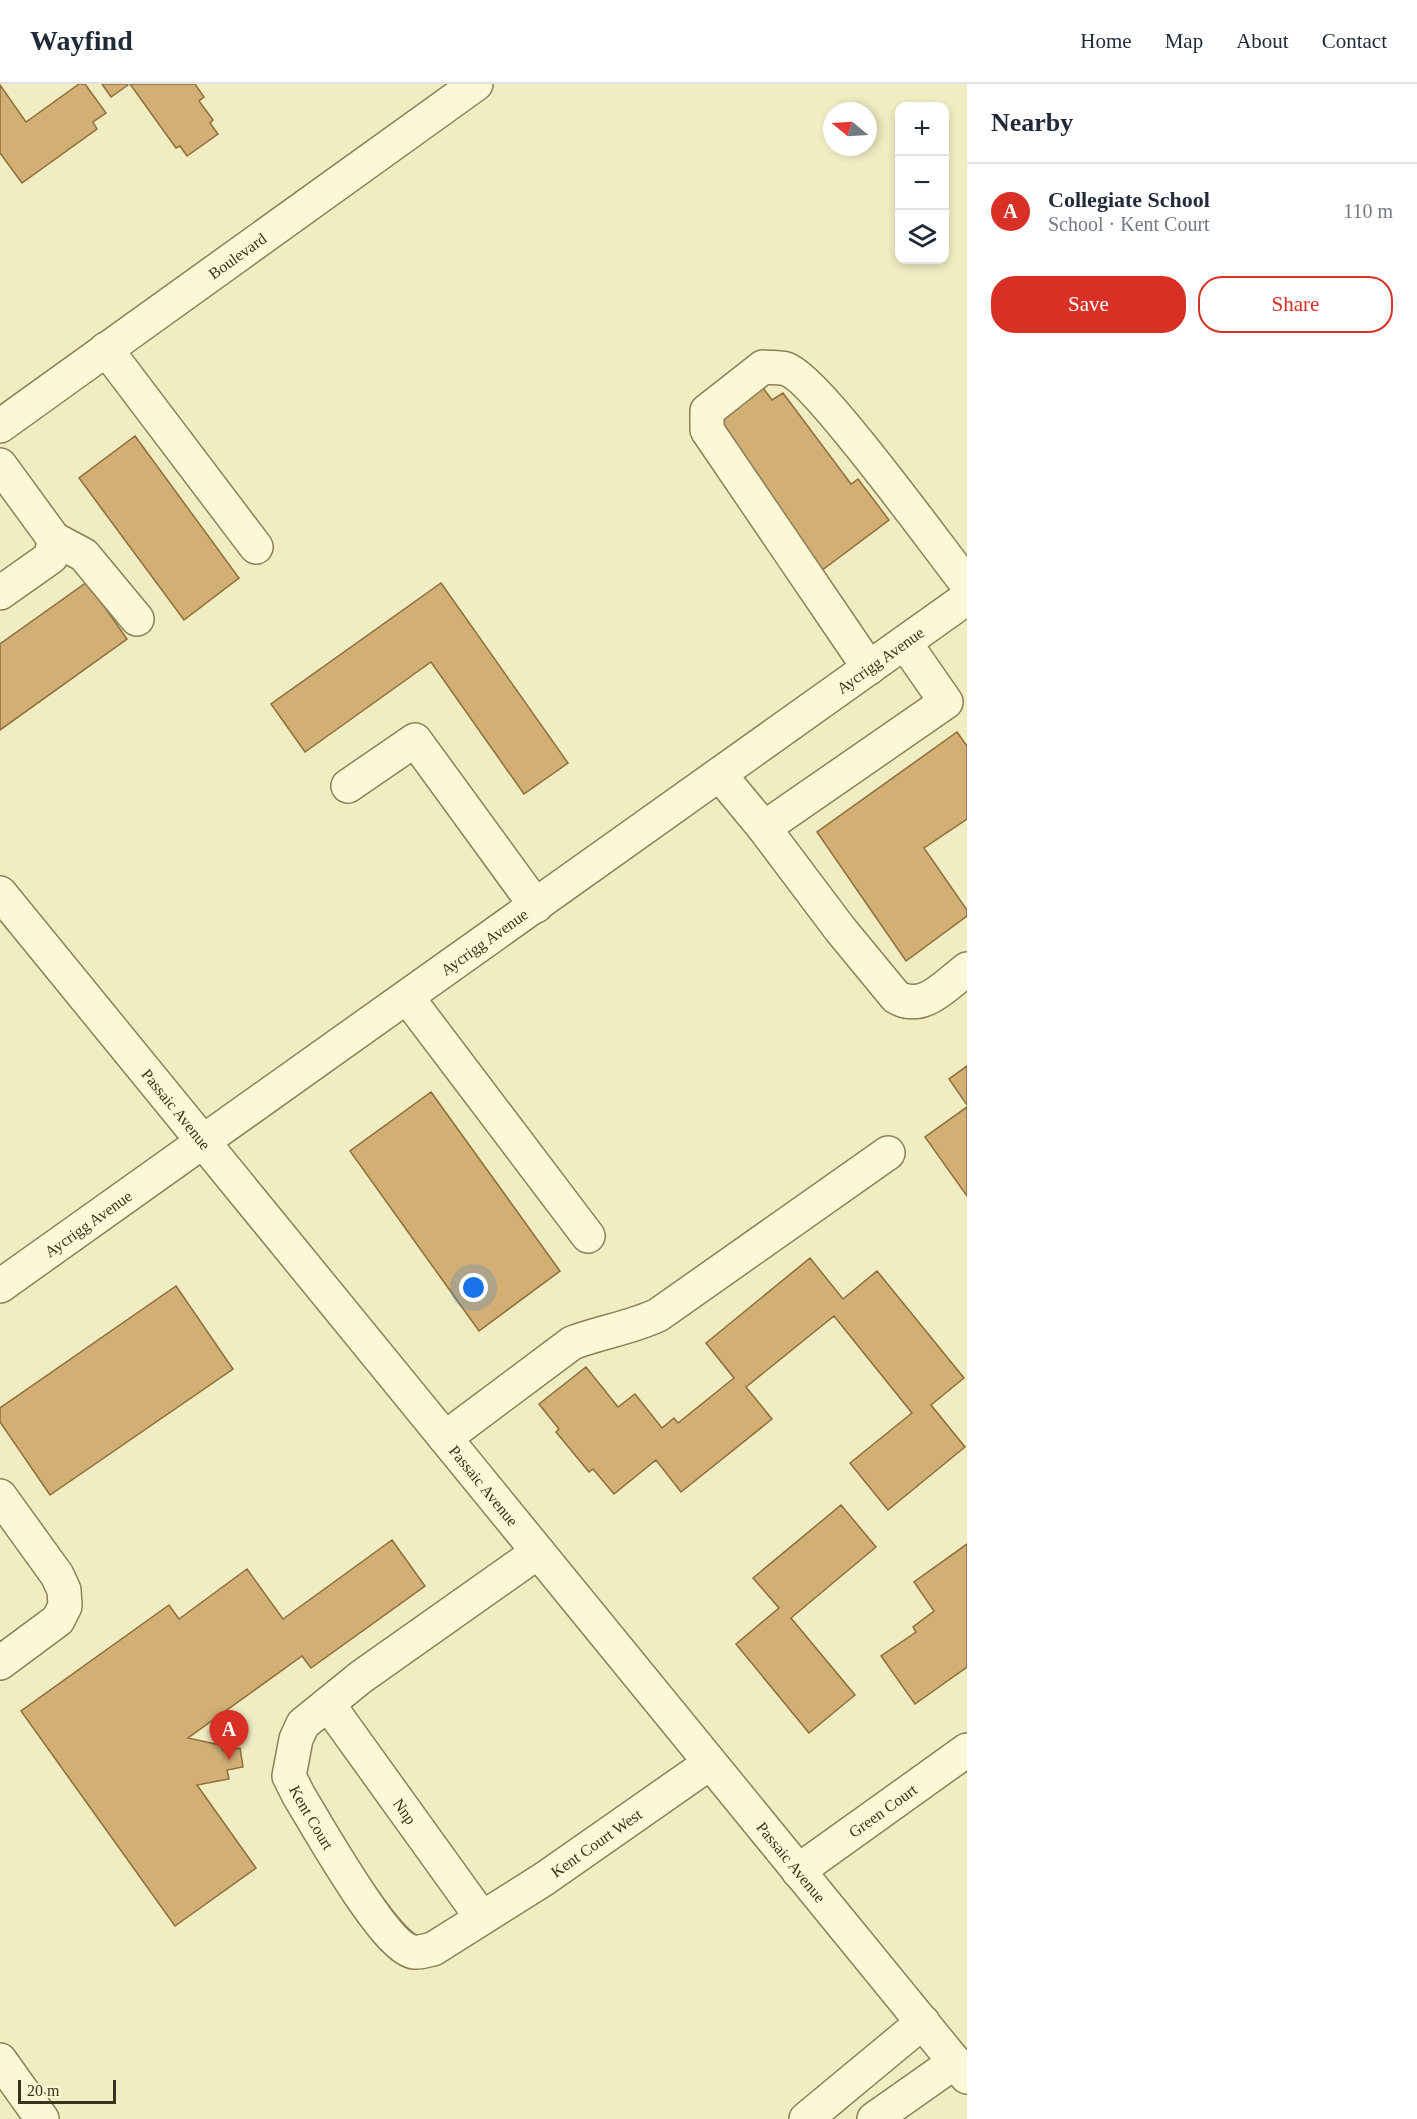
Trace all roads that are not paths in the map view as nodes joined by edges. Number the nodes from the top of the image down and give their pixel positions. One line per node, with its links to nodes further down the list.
1 (476, 84): 2 (street, Boulevard)
2 (106, 349): 3 (street, Boulevard); 6 (street)
3 (0, 426)
4 (0, 465): 5 (street)
5 (54, 539): 8 (street); 10 (street)
6 (256, 547)
7 (967, 584): 12 (street)
8 (0, 593)
9 (967, 598): 11 (street, Aycrigg Avenue)
10 (137, 619)
11 (905, 643): 12 (street, Aycrigg Avenue); 13 (street)
12 (869, 668): 14 (street, Aycrigg Avenue)
13 (956, 712): 16 (street)
14 (720, 775): 16 (street); 18 (street, Aycrigg Avenue)
15 (348, 786): 18 (street)
16 (764, 828): 19 (street)
17 (0, 893): 21 (street, Passaic Avenue)
18 (536, 906): 20 (street, Aycrigg Avenue)
19 (967, 969)
20 (407, 997): 21 (street, Aycrigg Avenue); 23 (street)
21 (203, 1142): 24 (street, Aycrigg Avenue); 25 (street, Passaic Avenue)
22 (888, 1153): 25 (street)
23 (588, 1236)
24 (0, 1286)
25 (445, 1438): 28 (street, Passaic Avenue)
26 (0, 1496): 27 (street)
27 (10, 1532): 29 (street)
28 (538, 1552): 30 (street, Kent Court); 32 (street, Passaic Avenue)
29 (0, 1663)
30 (328, 1704): 34 (street, Nnp); 34 (street, Kent Court)
31 (967, 1750): 33 (street, Green Court)
32 (710, 1762): 33 (street, Passaic Avenue); 34 (street, Kent Court West)
33 (798, 1871): 35 (street, Passaic Avenue)
34 (482, 1918)
35 (923, 2022): 37 (street, Passaic Avenue); 39 (street)
36 (0, 2060): 38 (street)
37 (961, 2069): 40 (street)
38 (42, 2119)
39 (806, 2119)
40 (874, 2119)

